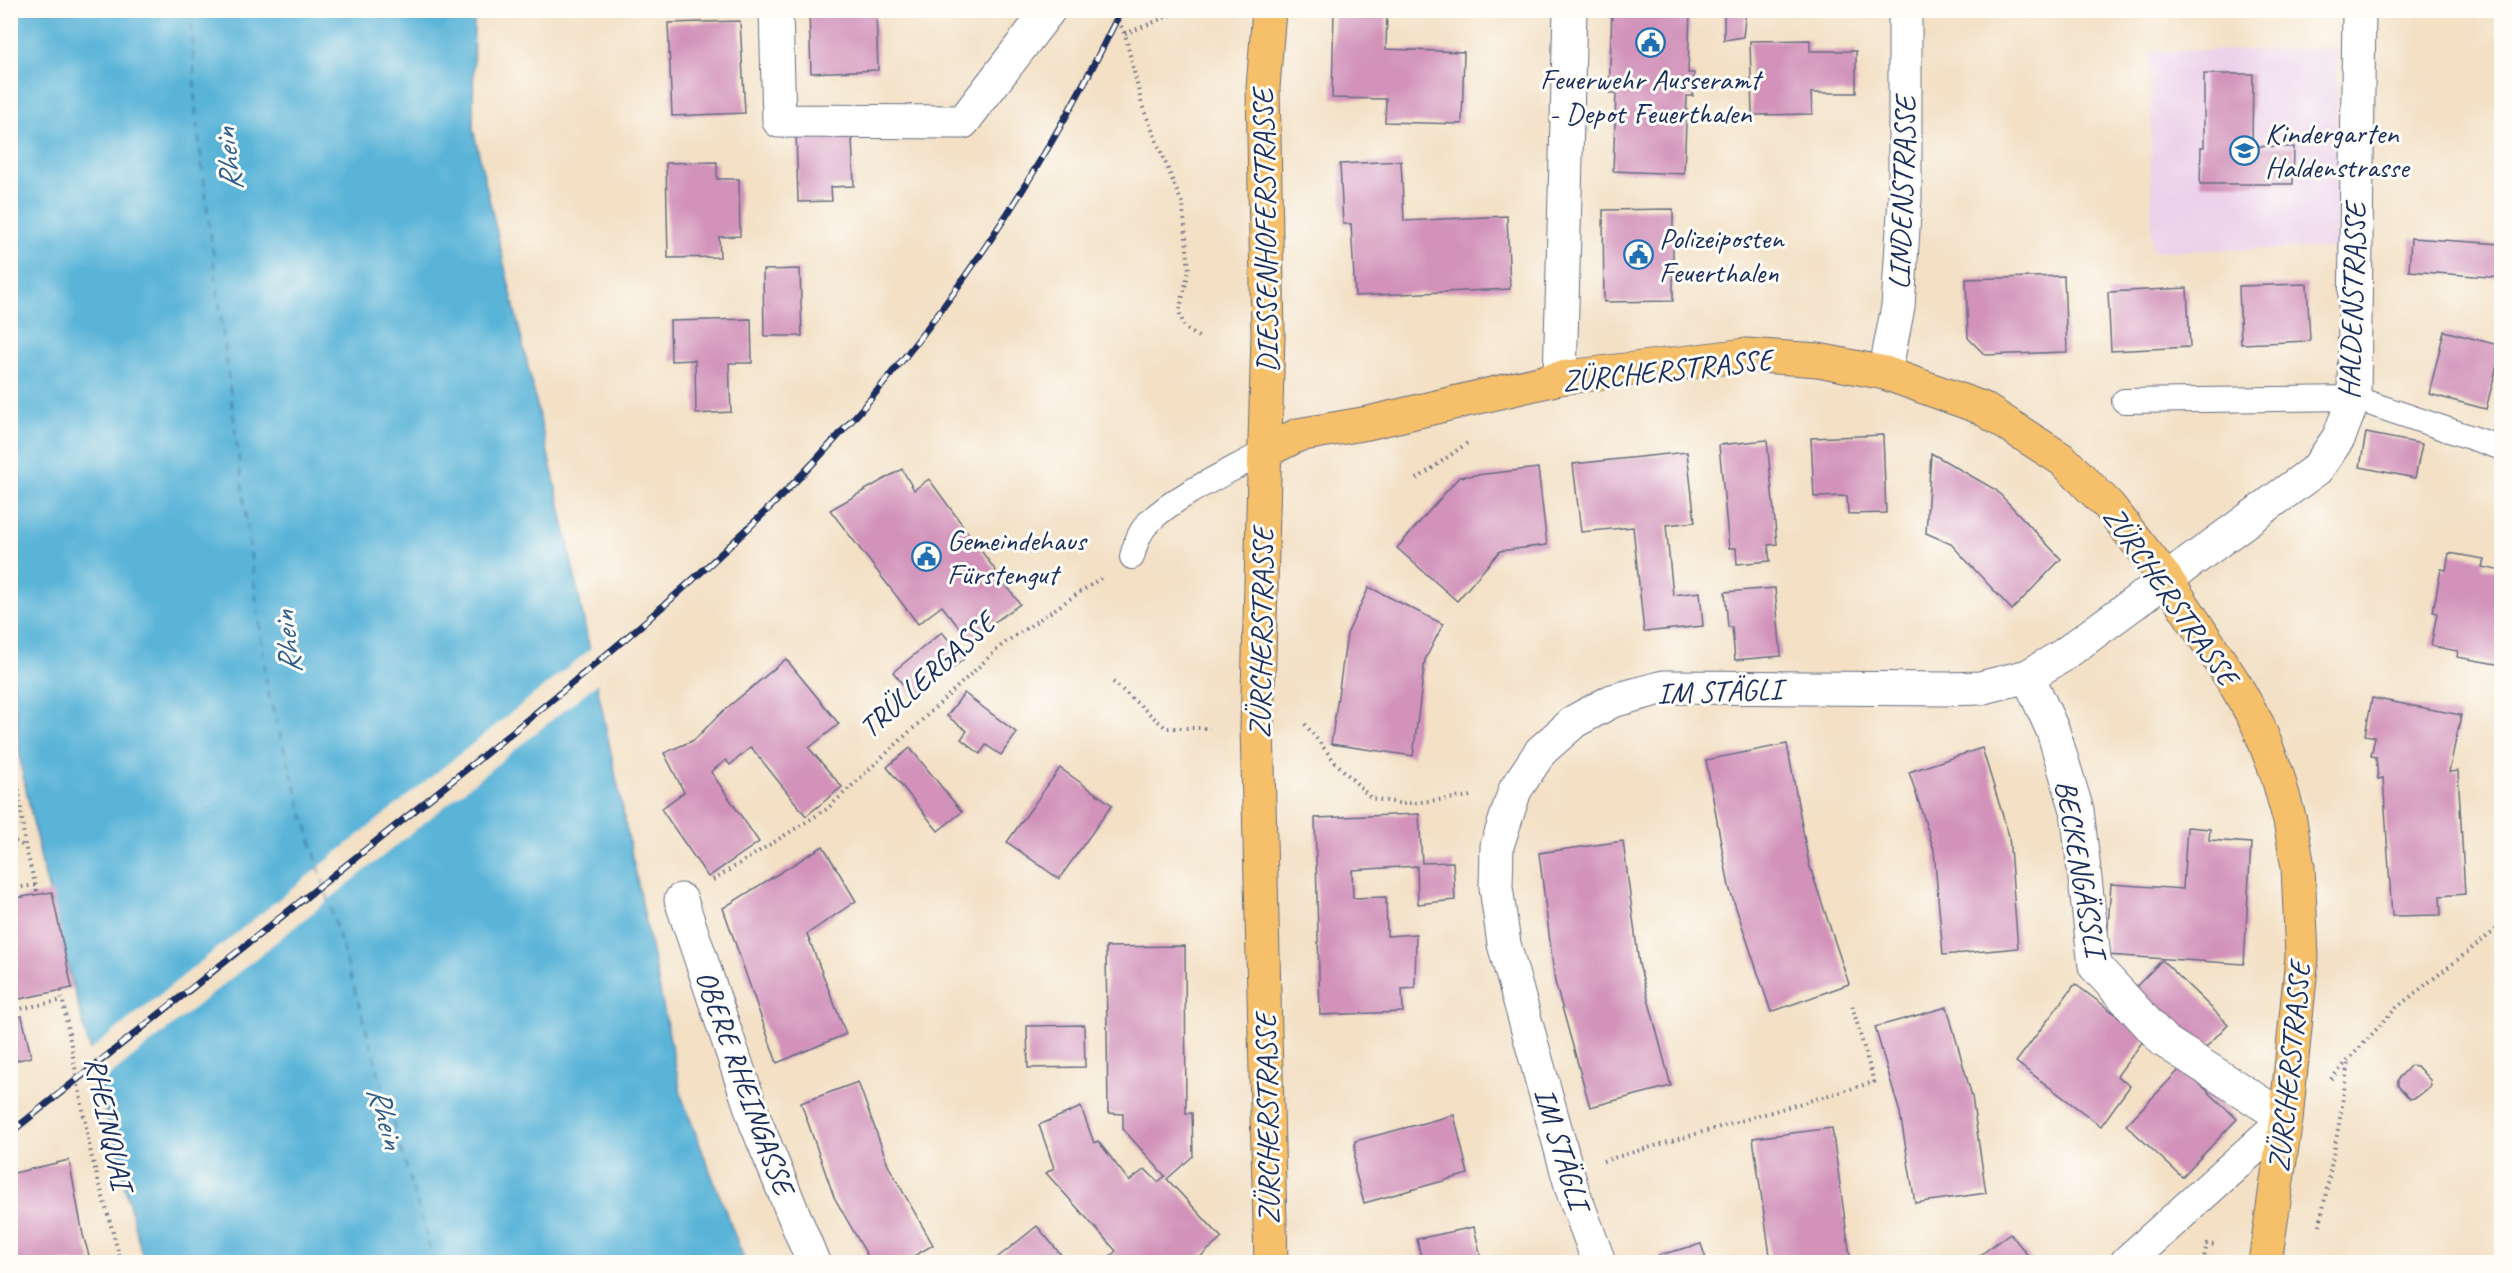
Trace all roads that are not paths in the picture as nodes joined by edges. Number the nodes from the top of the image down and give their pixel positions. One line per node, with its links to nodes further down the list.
1 (776, 10): 2 (street)
2 (1049, 10)
3 (1269, 10): 12 (main road, DIESSENHOFERSTRASSE)
4 (1570, 10): 8 (street)
5 (1905, 10): 7 (street, LINDENSTRASSE)
6 (2359, 10): 9 (street, HALDENSTRASSE)
7 (1885, 373): 8 (main road, ZÜRCHERSTRASSE); 14 (main road, ZÜRCHERSTRASSE)
8 (1560, 378): 12 (main road, ZÜRCHERSTRASSE)
9 (2354, 398): 10 (lane); 11 (lane); 14 (street, HALDENSTRASSE)
10 (2124, 400)
11 (2502, 448)
12 (1266, 451): 13 (lane); 19 (main road, ZÜRCHERSTRASSE)
13 (1132, 558)
14 (2167, 579): 15 (street, IM STÄGLI); 17 (main road, ZÜRCHERSTRASSE)
15 (2028, 676): 17 (street, BECKENGÄSSLI); 20 (street, IM STÄGLI)
16 (681, 900): 18 (street, OBERE RHEINGASSE)
17 (2286, 1119): 21 (street); 22 (main road, ZÜRCHERSTRASSE)
18 (813, 1263)
19 (1271, 1263)
20 (1599, 1263)
21 (2127, 1263)
22 (2265, 1263)

